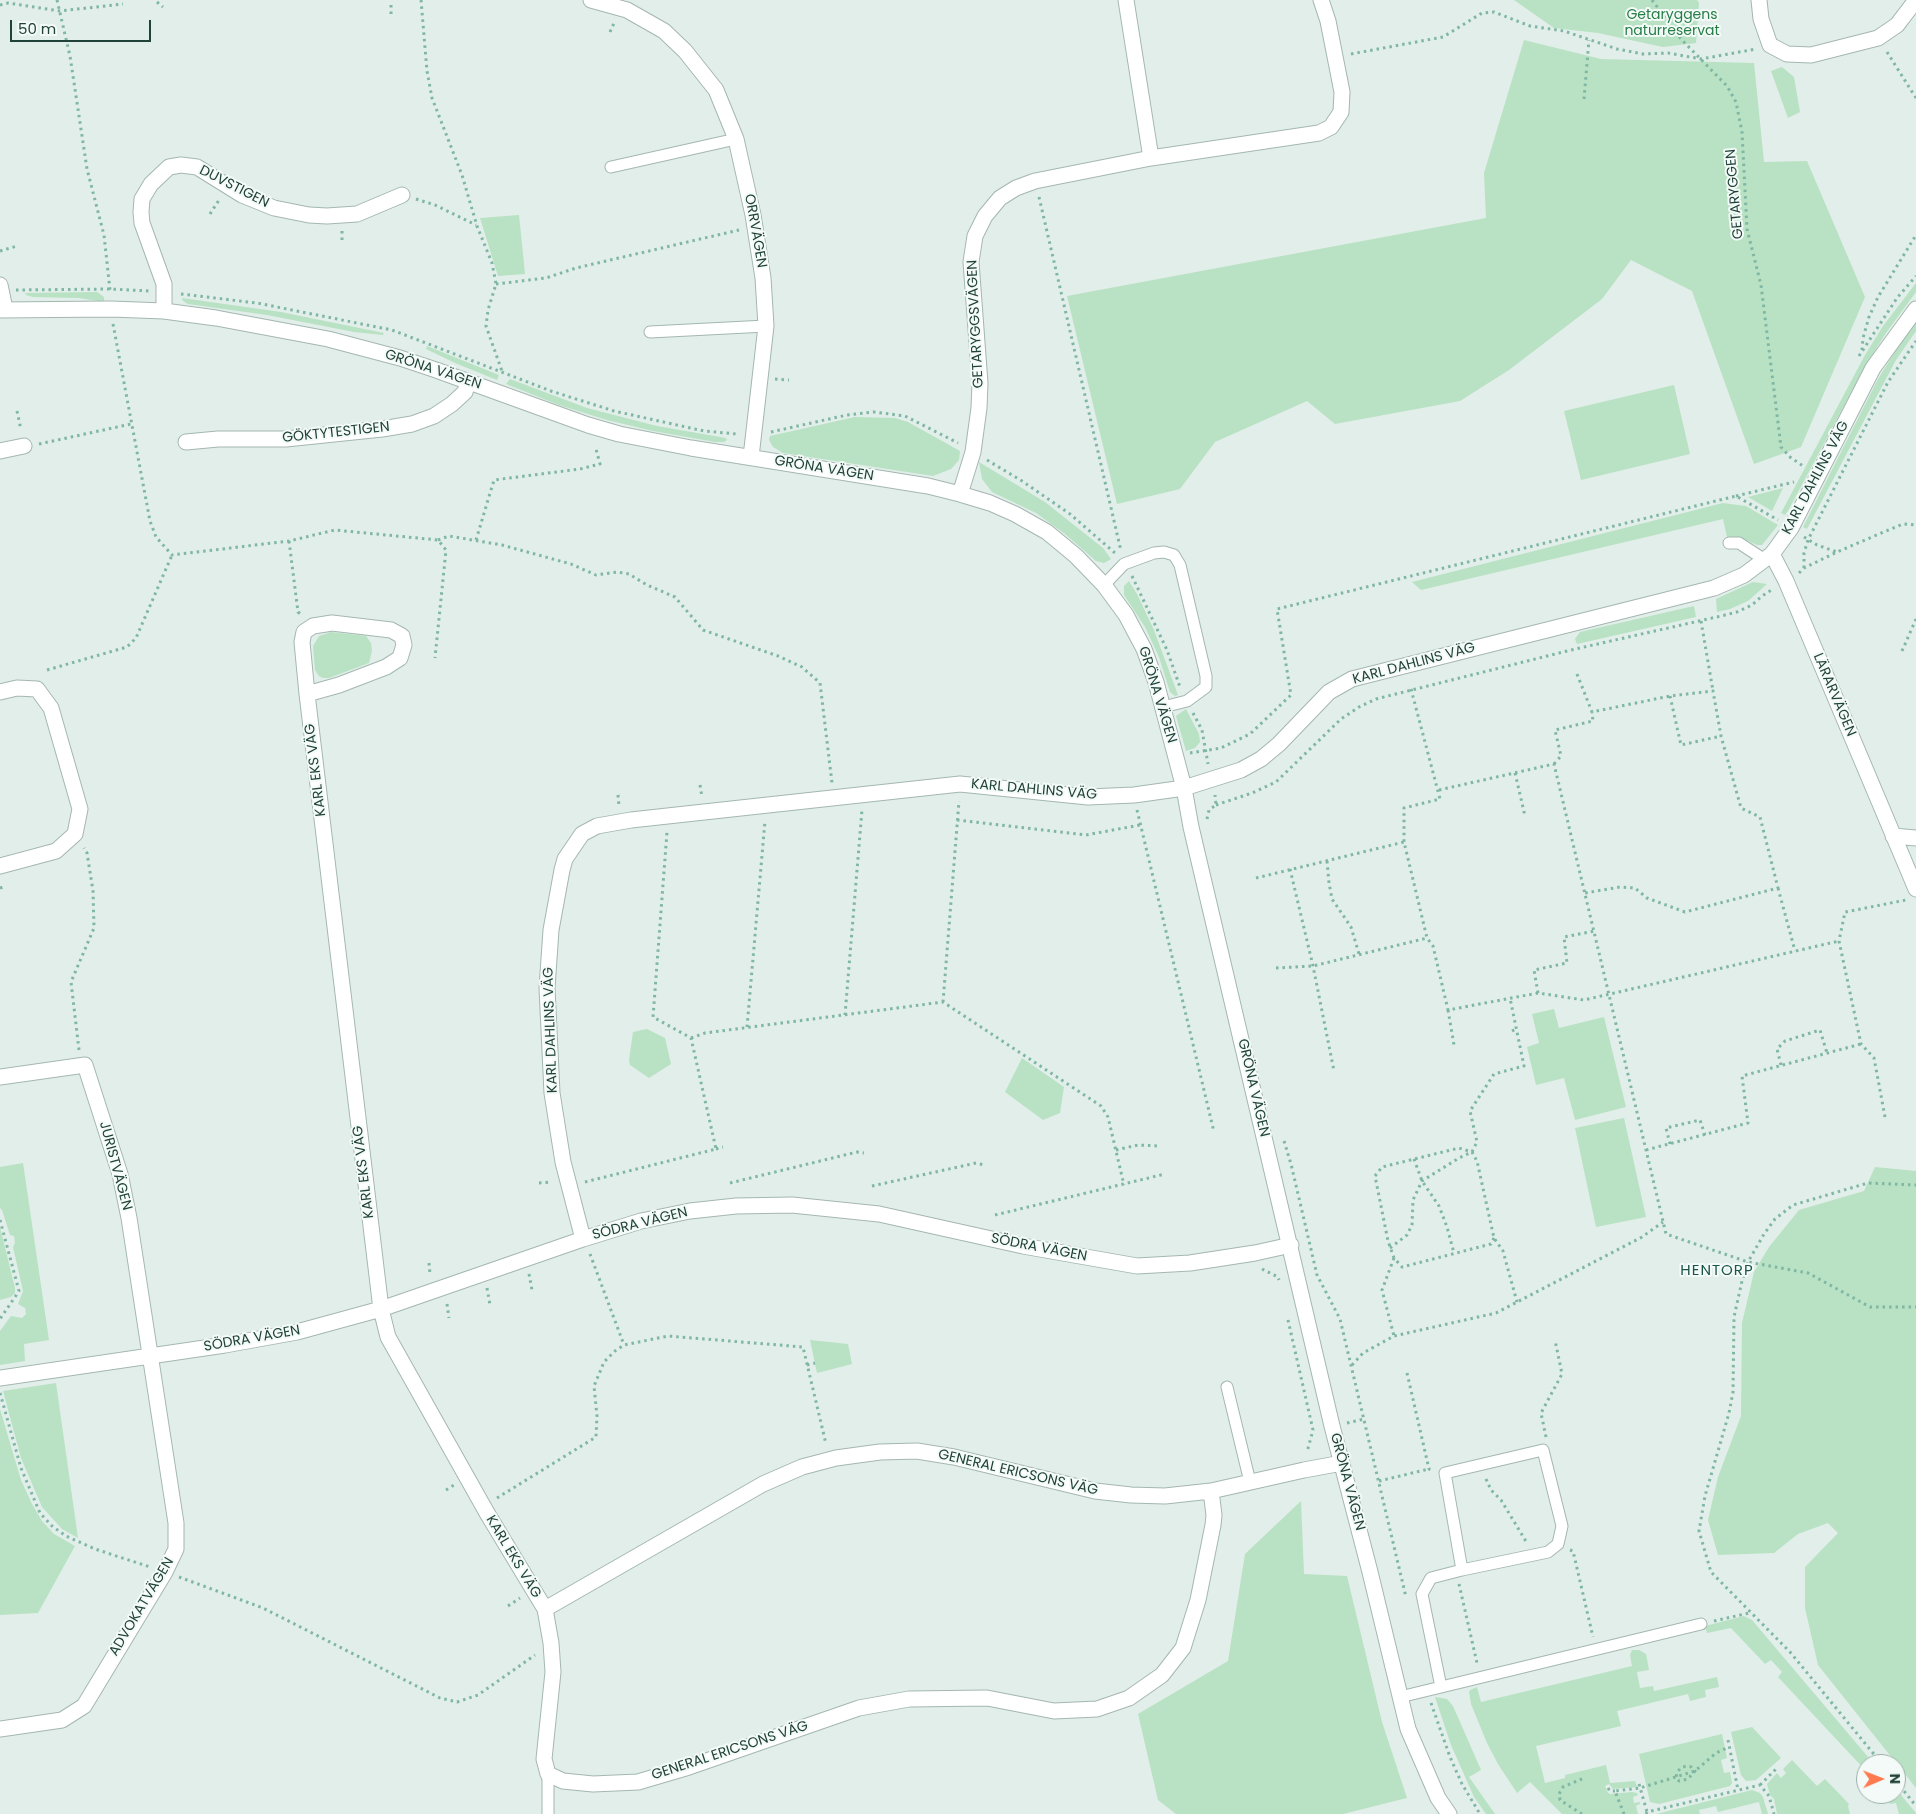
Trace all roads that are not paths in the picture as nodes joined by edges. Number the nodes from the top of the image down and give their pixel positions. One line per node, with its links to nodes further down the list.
1 (591, 0): 6 (street, ORRVÄGEN)
2 (1126, 0): 7 (street)
3 (1321, 0): 7 (street, GETARYGGSVÄGEN)
4 (1759, 0): 5 (street)
5 (1916, 0)
6 (736, 139): 8 (lane); 14 (street, ORRVÄGEN)
7 (1151, 158): 21 (street, GETARYGGSVÄGEN)
8 (611, 167)
9 (402, 195): 13 (street, DUVSTIGEN)
10 (0, 285): 12 (street)
11 (1916, 309): 23 (street, KARL DAHLINS VÄG)
12 (3, 310): 13 (street, GRÖNA VÄGEN)
13 (164, 311): 16 (street, GRÖNA VÄGEN)
14 (766, 326): 15 (lane); 20 (street, ORRVÄGEN)
15 (650, 332)
16 (468, 382): 17 (street, GÖKTYTESTIGEN); 20 (street, GRÖNA VÄGEN)
17 (186, 442)
18 (24, 446): 19 (street)
19 (0, 451)
20 (751, 457): 21 (street, GRÖNA VÄGEN)
21 (960, 494): 24 (street, GRÖNA VÄGEN)
22 (1729, 543): 23 (lane)
23 (1769, 557): 28 (street, KARL DAHLINS VÄG); 29 (street, LÄRARVÄGEN)
24 (1104, 585): 27 (street, GRÖNA VÄGEN); 27 (lane)
25 (0, 692): 31 (street)
26 (307, 694): 26 (street, KARL EKS VÄG); 36 (street, KARL EKS VÄG)
27 (1163, 708): 28 (street, GRÖNA VÄGEN)
28 (1184, 788): 34 (street, KARL DAHLINS VÄG); 35 (street, GRÖNA VÄGEN)
29 (1893, 836): 30 (street); 32 (street, LÄRARVÄGEN)
30 (1916, 838)
31 (0, 866)
32 (1913, 894)
33 (0, 1077): 37 (street, JURISTVÄGEN)
34 (586, 1245): 35 (street, SÖDRA VÄGEN); 36 (street, SÖDRA VÄGEN)
35 (1291, 1245): 40 (street, GRÖNA VÄGEN)
36 (381, 1309): 37 (street, SÖDRA VÄGEN); 44 (street, KARL EKS VÄG)
37 (149, 1355): 38 (street, SÖDRA VÄGEN); 48 (street, ADVOKATVÄGEN)
38 (0, 1378)
39 (1228, 1387): 41 (lane)
40 (1342, 1463): 41 (street, GENERAL ERICSONS VÄG); 47 (street, GRÖNA VÄGEN)
41 (1250, 1482): 42 (street, GENERAL ERICSONS VÄG)
42 (1211, 1491): 44 (street, GENERAL ERICSONS VÄG); 49 (street, GENERAL ERICSONS VÄG)
43 (1459, 1571): 43 (lane); 46 (lane)
44 (545, 1609): 49 (street)
45 (1701, 1624): 46 (lane)
46 (1441, 1687): 47 (lane)
47 (1400, 1697): 51 (street, GRÖNA VÄGEN)
48 (0, 1729)
49 (548, 1774): 50 (lane)
50 (548, 1814)
51 (1449, 1814)

